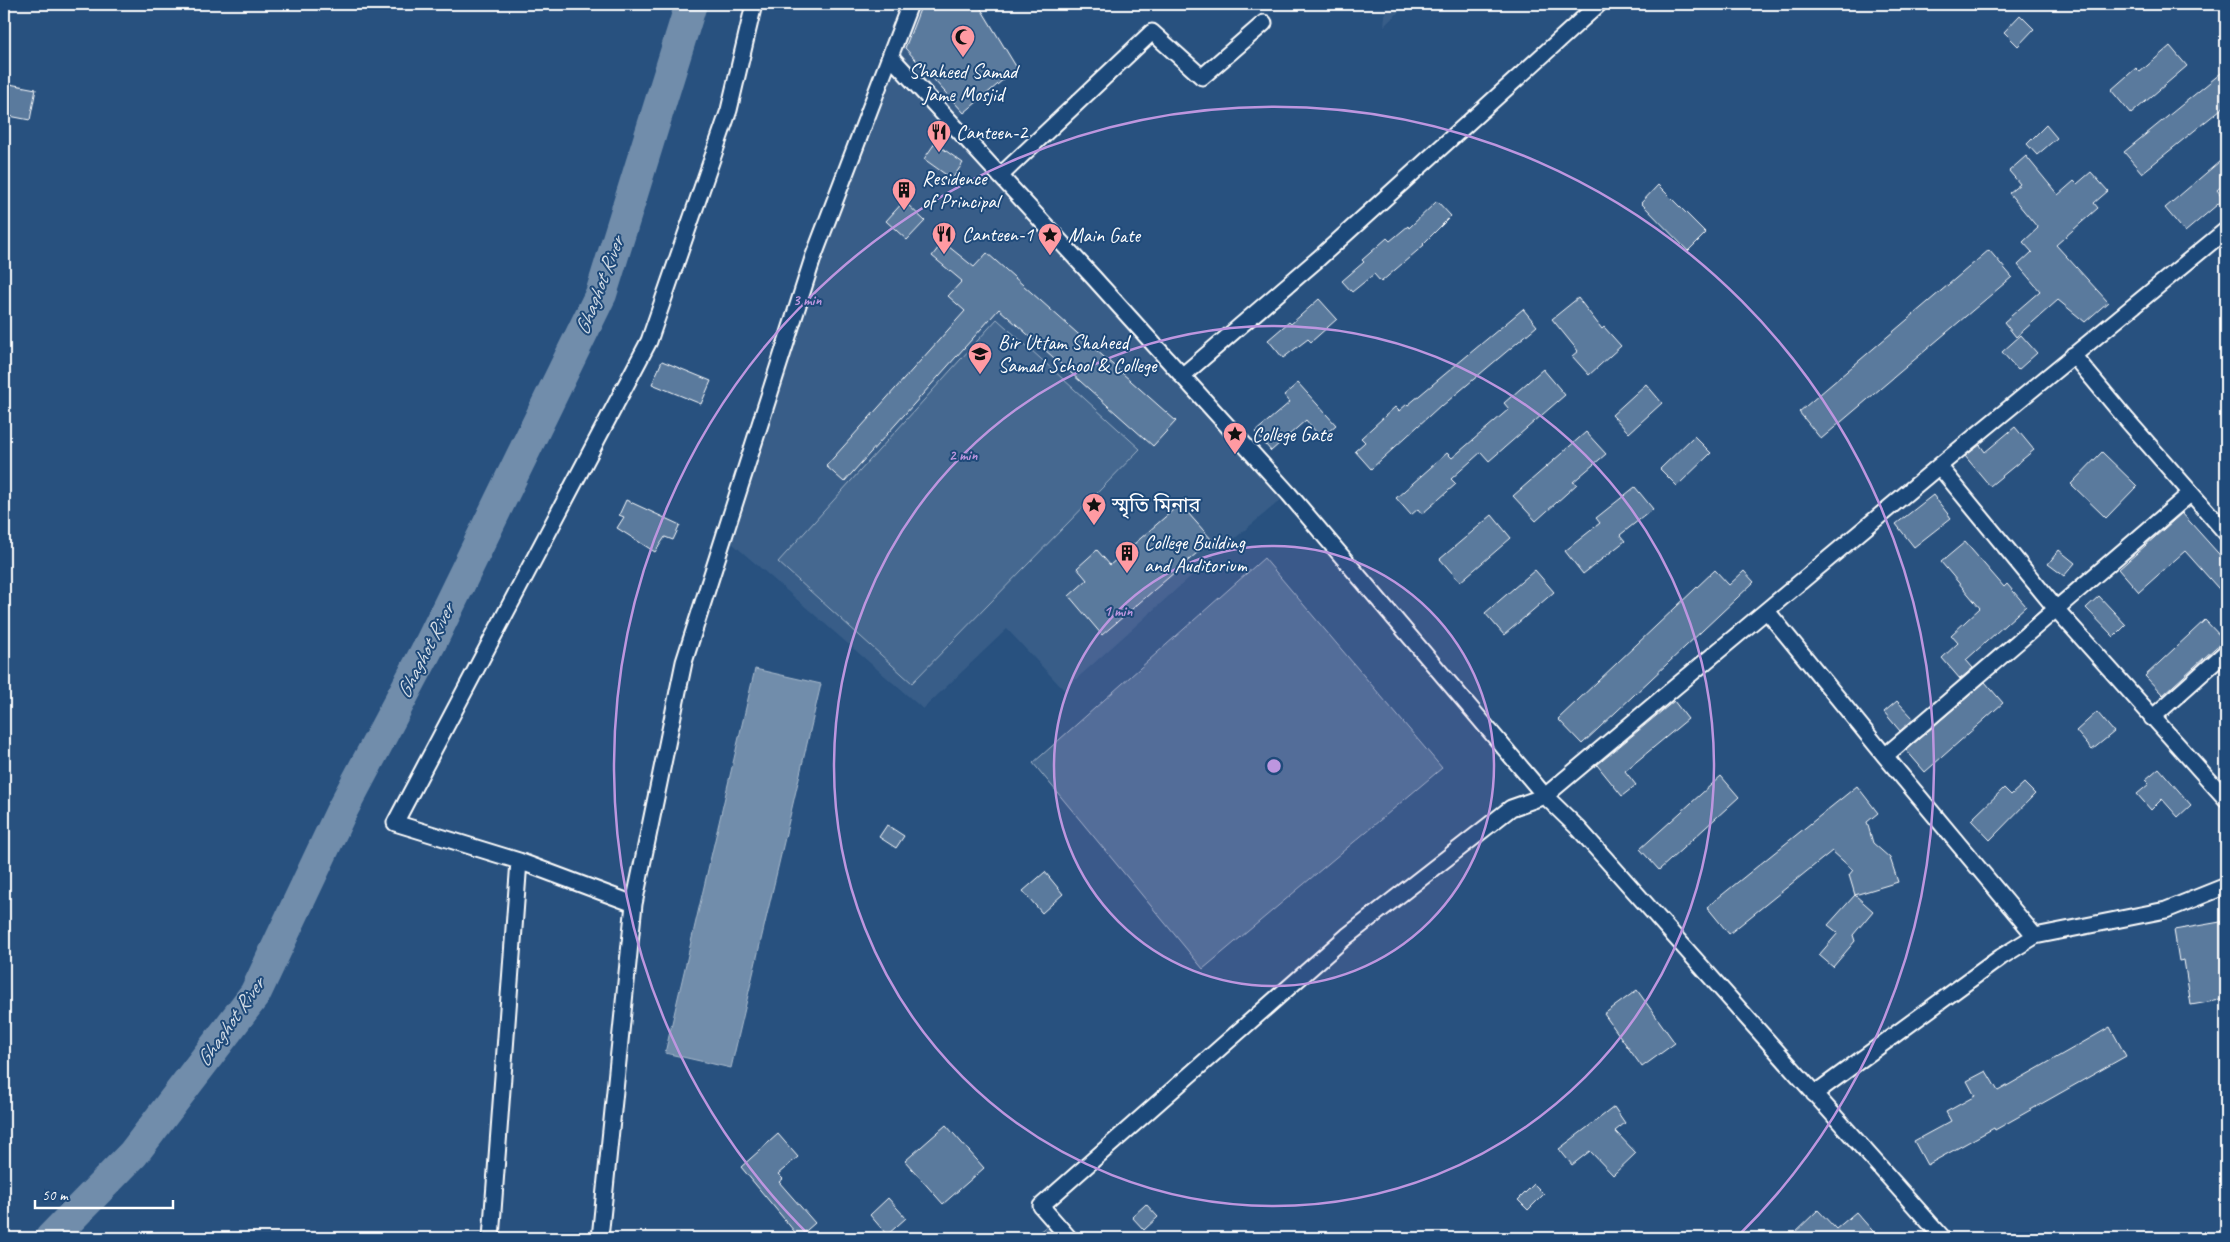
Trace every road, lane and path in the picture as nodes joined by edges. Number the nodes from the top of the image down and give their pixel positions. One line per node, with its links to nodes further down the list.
1 (754, 4): 20 (street)
2 (910, 4): 5 (street)
3 (1599, 4): 9 (street)
4 (1264, 23): 6 (street)
5 (891, 57): 6 (street); 22 (street)
6 (1000, 176): 9 (street)
7 (2226, 230): 8 (street)
8 (2074, 355): 10 (street); 11 (street)
9 (1182, 376): 18 (street)
10 (1939, 466): 13 (street); 14 (street)
11 (2191, 493): 12 (street); 13 (street)
12 (2226, 532)
13 (2057, 610): 16 (street); 17 (street)
14 (1767, 611): 17 (street); 18 (street)
15 (2226, 652): 16 (street)
16 (2152, 718): 19 (street)
17 (1884, 756): 23 (street)
18 (1544, 796): 24 (street); 27 (street)
19 (2226, 799)
20 (519, 861): 22 (street); 25 (street)
21 (2226, 886): 23 (street)
22 (634, 904): 26 (street)
23 (2035, 936): 24 (street)
24 (1814, 1094): 28 (street)
25 (491, 1238)
26 (600, 1238)
27 (1070, 1238)
28 (1943, 1238)

